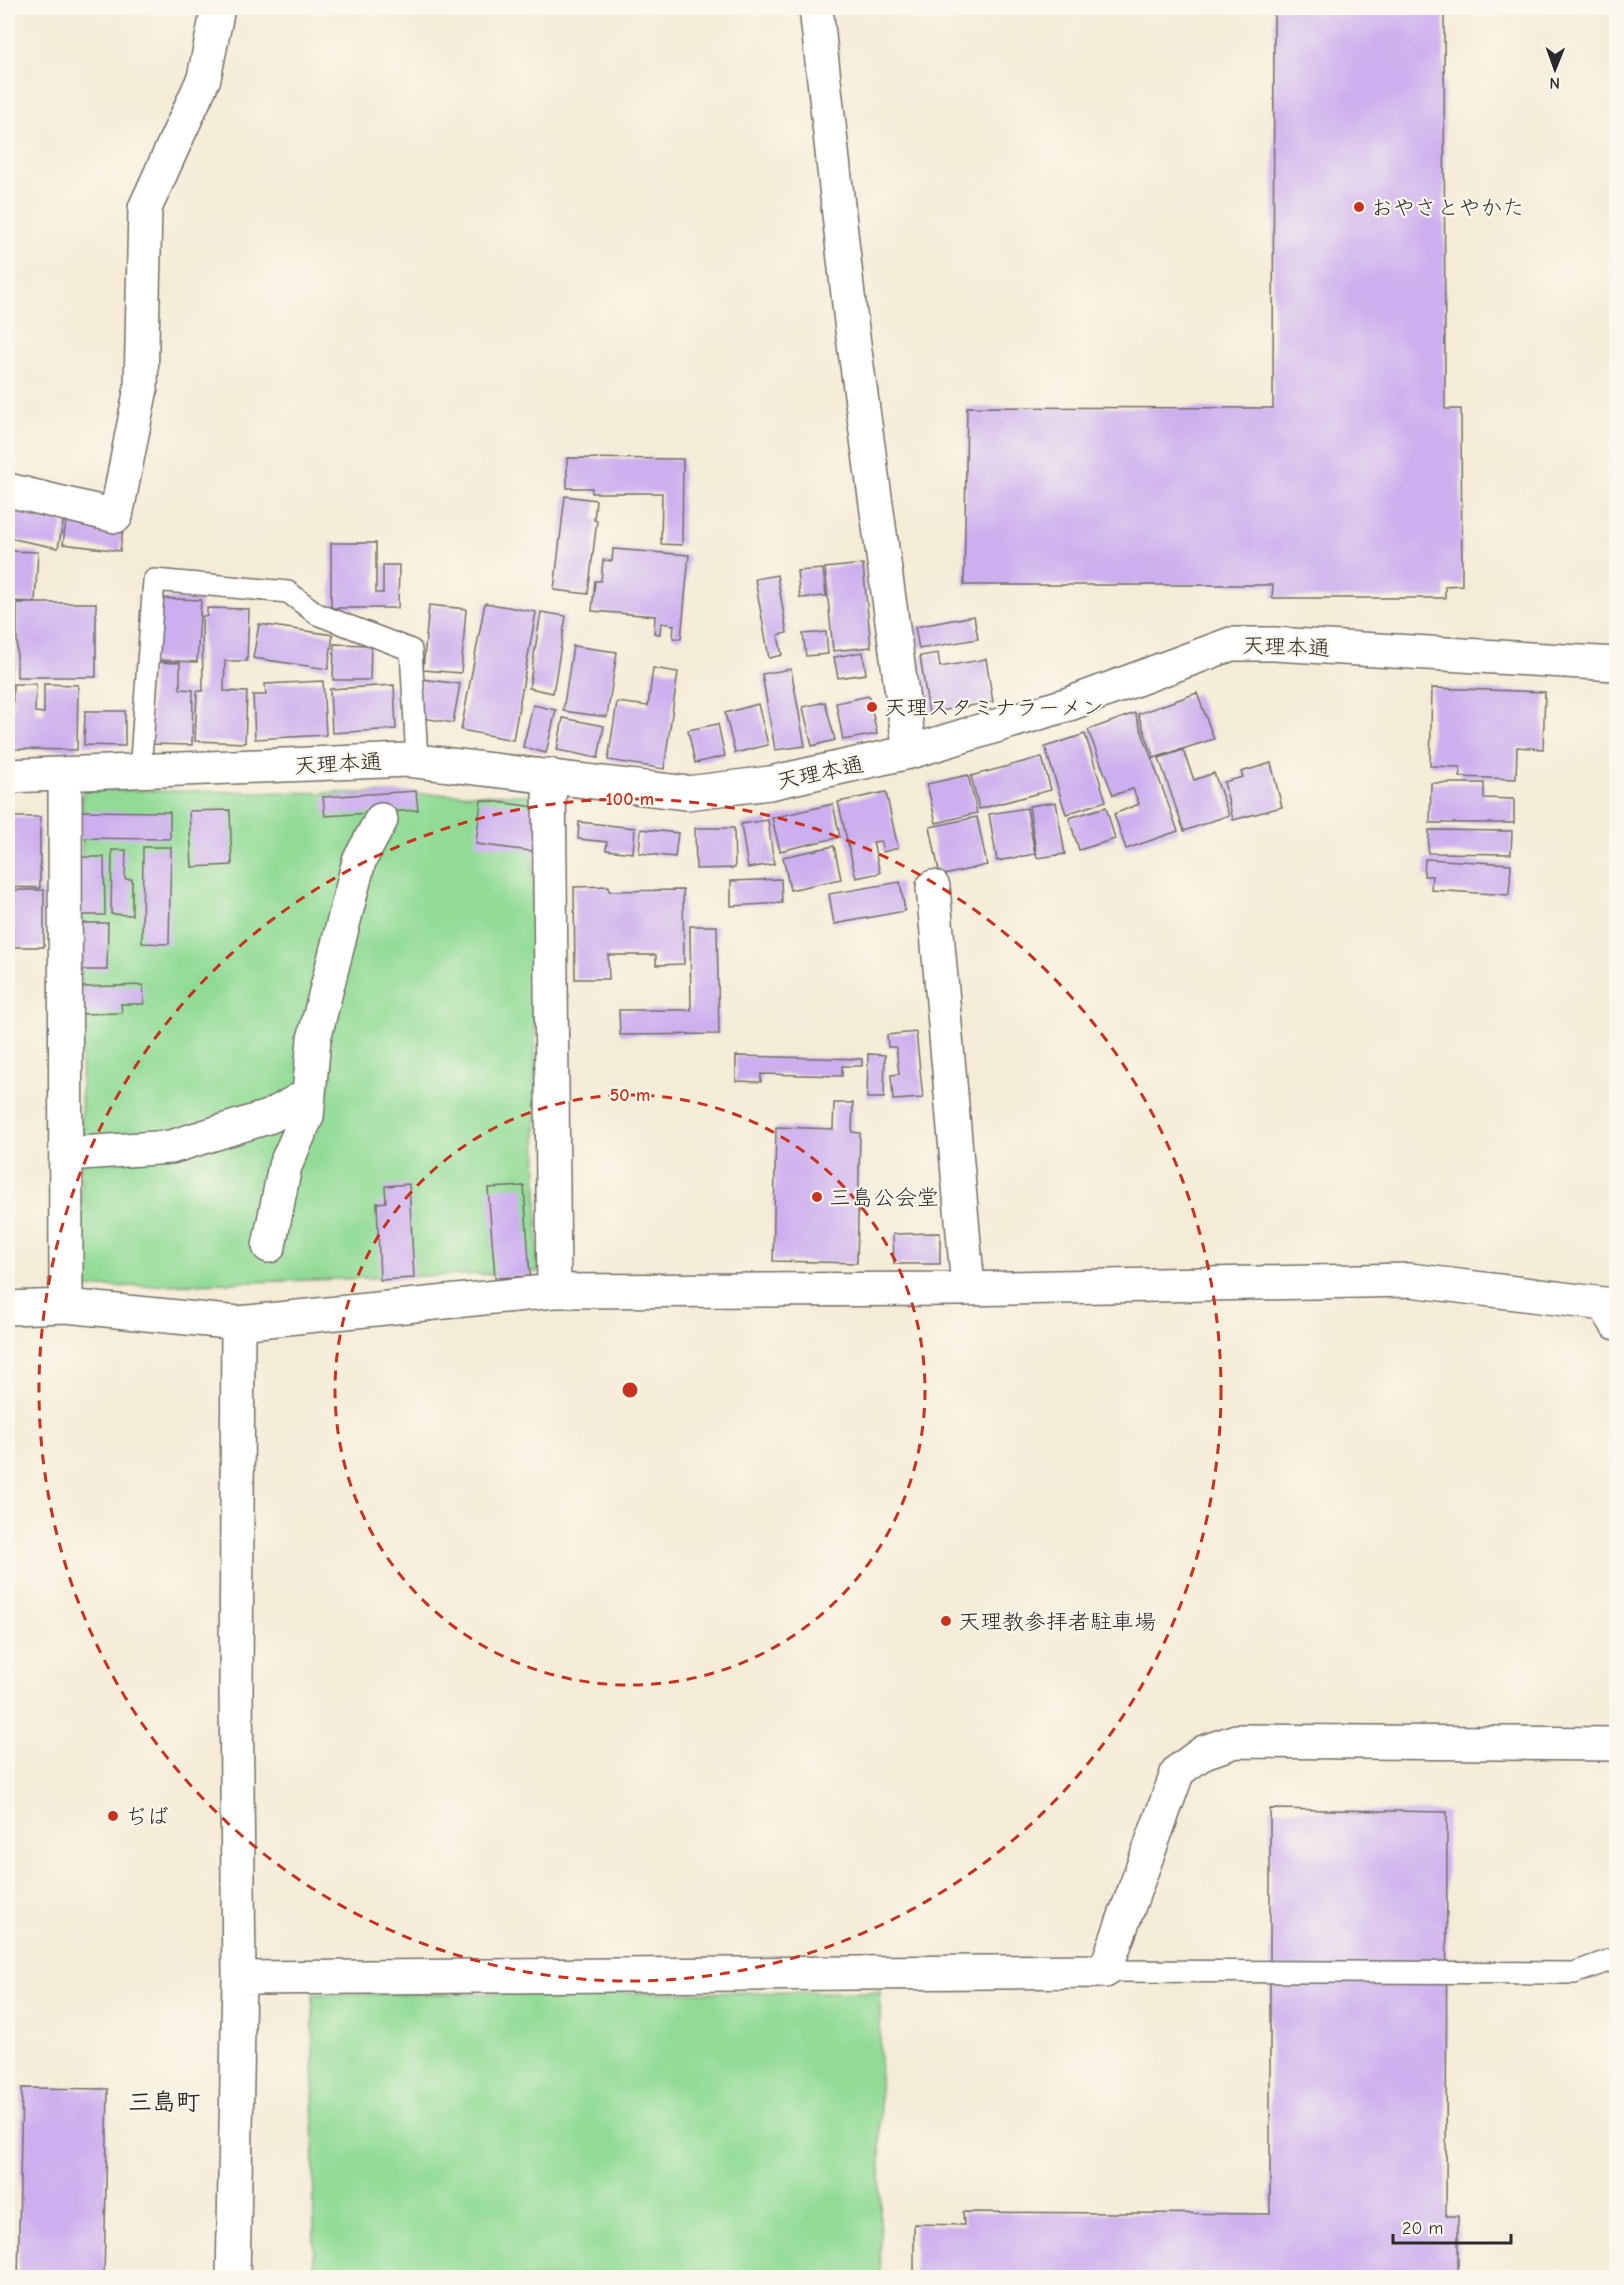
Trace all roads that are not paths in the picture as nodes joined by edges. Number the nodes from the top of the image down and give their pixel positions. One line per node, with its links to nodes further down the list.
1 (218, 8): 3 (street)
2 (816, 8): 5 (street)
3 (8, 490)
4 (1617, 664): 5 (street, 天理本通)
5 (910, 752): 9 (street, 天理本通)
6 (417, 761): 7 (street, 天理本通); 7 (lane); 9 (street, 天理本通)
7 (140, 772): 8 (street, 天理本通)
8 (65, 775): 10 (street, 天理本通); 14 (street)
9 (549, 775): 17 (street)
10 (8, 776)
11 (381, 820): 13 (street)
12 (933, 887): 16 (street)
13 (309, 1094): 14 (street); 15 (street)
14 (66, 1154): 18 (street)
15 (269, 1246)
16 (968, 1288): 17 (street); 21 (street)
17 (554, 1291): 20 (street)
18 (66, 1306): 19 (street); 20 (street)
19 (8, 1308)
20 (238, 1323): 25 (street)
21 (1617, 1323)
22 (1617, 1743): 24 (street)
23 (1617, 1958): 24 (lane)
24 (1105, 1971): 25 (street)
25 (239, 1978): 26 (street)
26 (232, 2277)

